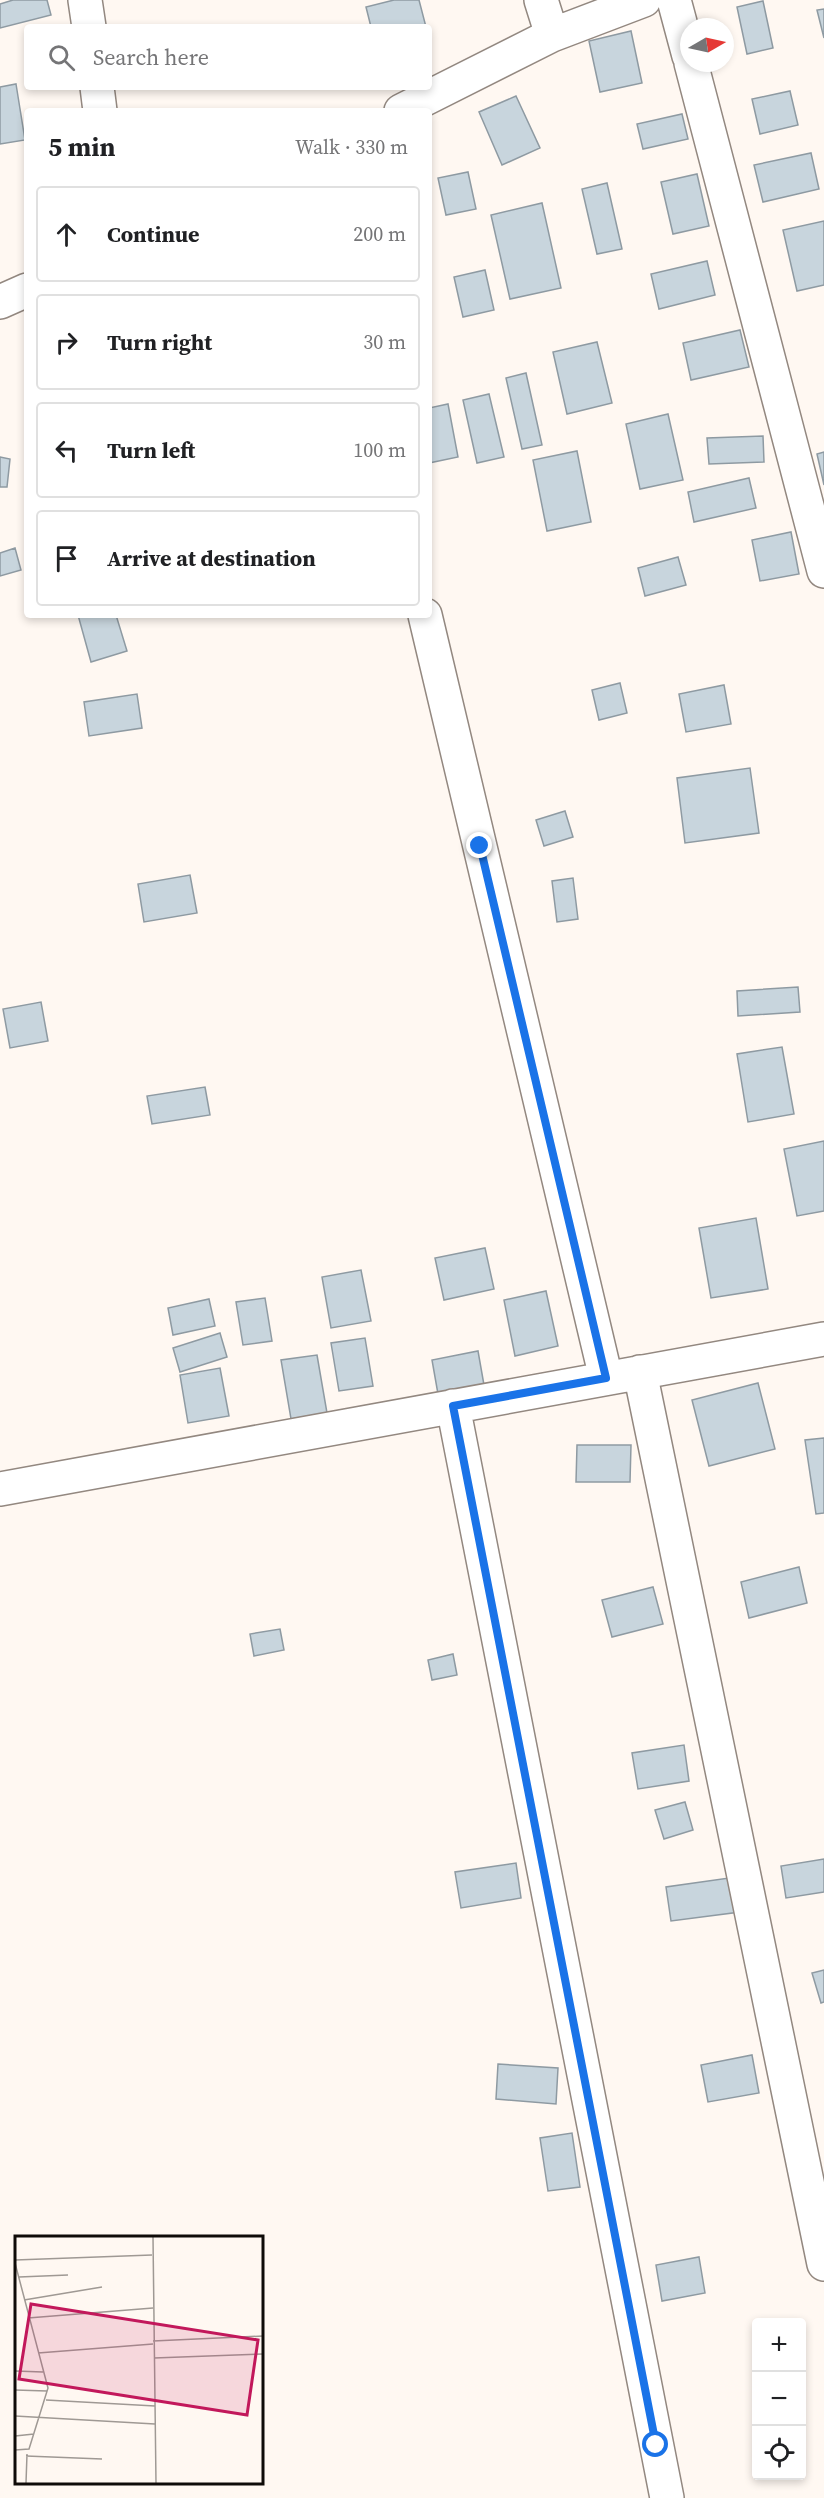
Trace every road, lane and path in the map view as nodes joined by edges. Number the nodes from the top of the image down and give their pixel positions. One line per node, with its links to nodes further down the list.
1 (85, 0): 6 (street)
2 (542, 0): 7 (street)
3 (644, 0): 7 (street)
4 (674, 0): 5 (street)
5 (680, 22)
6 (88, 24)
7 (552, 35): 11 (street)
8 (693, 72): 14 (street)
9 (97, 90): 10 (street)
10 (100, 108)
11 (408, 108)
12 (24, 291): 13 (street)
13 (0, 302)
14 (824, 571)
15 (426, 618): 18 (street)
16 (824, 1340): 17 (street)
17 (640, 1372): 18 (street); 21 (street)
18 (606, 1378): 19 (street)
19 (453, 1406): 20 (street); 22 (street)
20 (0, 1489)
21 (824, 2264)
22 (667, 2498)

